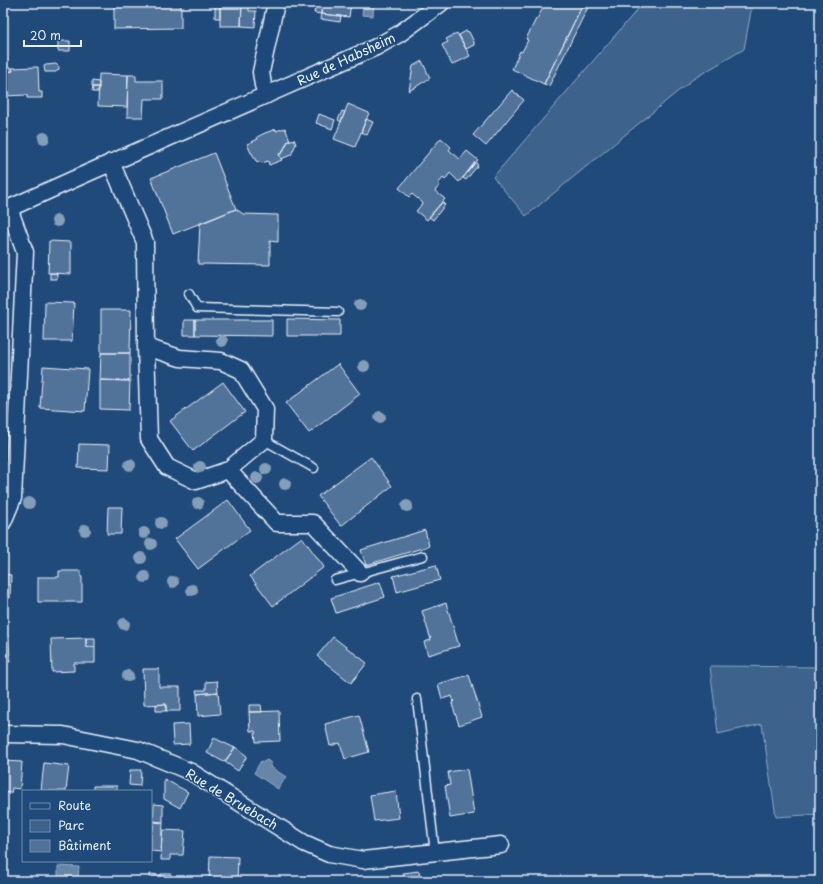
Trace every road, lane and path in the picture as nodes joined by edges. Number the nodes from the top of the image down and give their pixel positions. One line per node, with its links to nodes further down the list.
1 (276, 3): 3 (street)
2 (441, 3): 3 (street, Rue de Habsheim)
3 (267, 95): 4 (street, Rue de Habsheim)
4 (111, 162): 5 (street, Rue de Habsheim); 8 (street)
5 (6, 209): 12 (street, Rue de Habsheim)
6 (189, 294): 7 (lane)
7 (338, 312)
8 (146, 347): 9 (street); 11 (street)
9 (264, 440): 10 (lane); 11 (street)
10 (314, 468)
11 (228, 470): 14 (street)
12 (3, 522)
13 (423, 556): 14 (lane)
14 (360, 573): 15 (lane)
15 (335, 580)
16 (417, 699): 19 (lane)
17 (3, 734): 19 (street, Rue de Bruebach)
18 (501, 845): 19 (street, Rue de Bruebach)
19 (435, 852)

